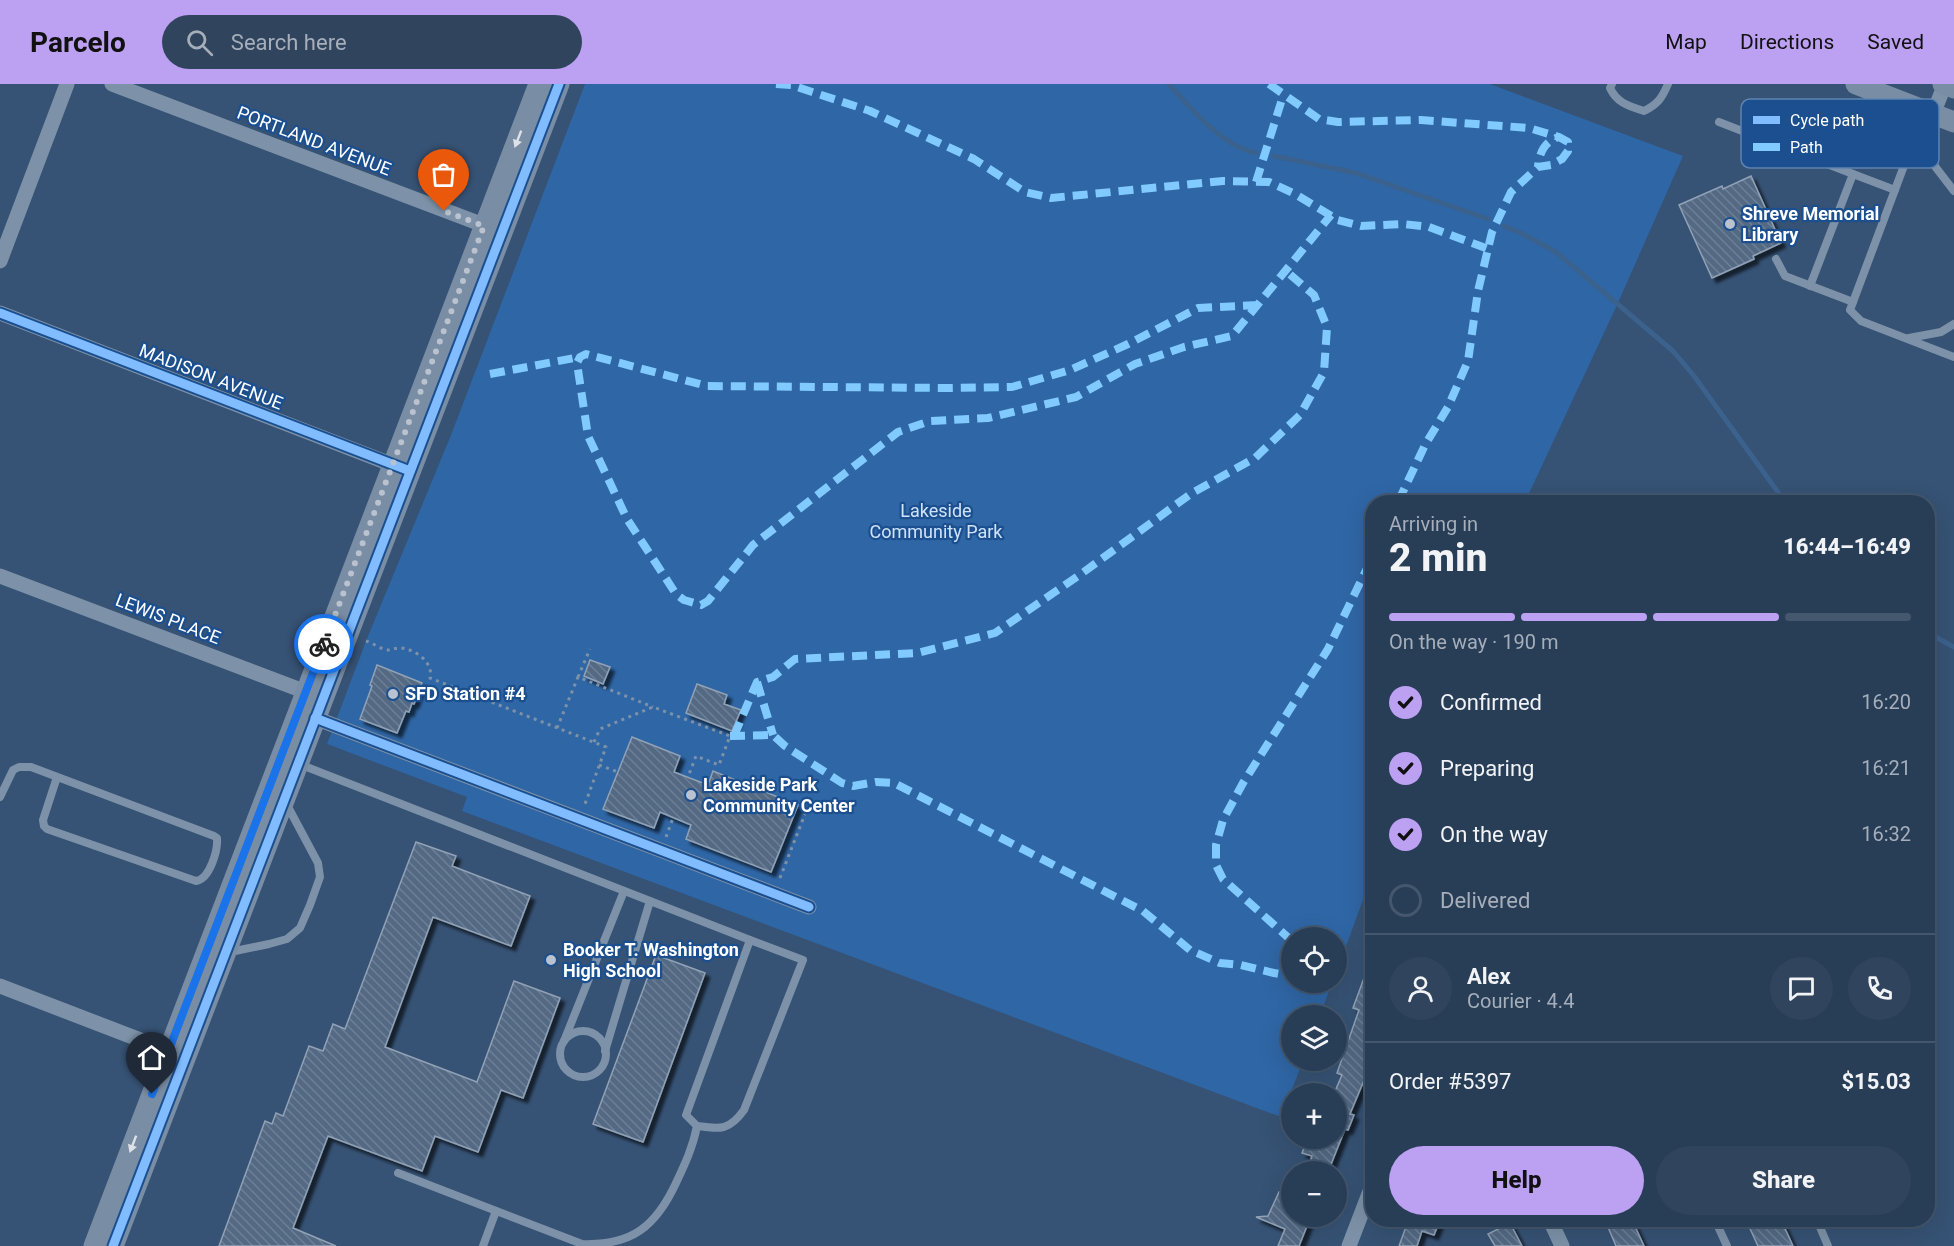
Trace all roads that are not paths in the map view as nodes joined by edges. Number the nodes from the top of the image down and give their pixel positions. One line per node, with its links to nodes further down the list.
1 (67, 84): 24 (street)
2 (112, 84): 22 (street, PORTLAND AVENUE)
3 (539, 84): 22 (street, one-way to 22)
4 (559, 84): 22 (street)
5 (1612, 84): 6 (lane)
6 (1668, 84)
7 (1856, 84): 10 (street)
8 (1944, 84): 9 (street); 11 (street)
9 (1954, 88)
10 (1894, 99)
11 (1938, 99)
12 (1939, 116): 14 (street)
13 (1719, 122): 15 (lane)
14 (1954, 122)
15 (1741, 131)
16 (1838, 168): 19 (lane)
17 (1903, 168): 20 (lane)
18 (1936, 168): 21 (lane)
19 (1853, 174): 20 (lane); 25 (lane)
20 (1895, 190): 26 (lane)
21 (1954, 191)
22 (493, 229): 31 (street)
23 (1776, 259): 25 (lane)
24 (0, 261)
25 (1810, 286): 26 (lane)
26 (1853, 302): 29 (lane)
27 (0, 313): 31 (street, MADISON AVENUE)
28 (1954, 324): 29 (lane)
29 (1907, 339): 30 (lane)
30 (1954, 357)
31 (401, 468): 33 (street)
32 (0, 576): 33 (street, LEWIS PLACE)
33 (314, 703): 34 (street); 40 (street, LEWIS PLACE); 46 (street)
34 (298, 764): 37 (street); 38 (lane)
35 (57, 777): 35 (lane); 36 (lane)
36 (0, 797)
37 (284, 800): 42 (street); 42 (lane)
38 (624, 891): 39 (lane); 44 (lane)
39 (650, 901): 41 (lane); 45 (lane)
40 (809, 907)
41 (750, 940): 47 (lane); 47 (lane)
42 (225, 953): 46 (street)
43 (0, 986): 46 (street)
44 (564, 1041): 45 (lane); 45 (lane)
45 (605, 1051)
46 (177, 1054): 54 (street, one-way to 54); 55 (street)
47 (697, 1126): 50 (lane)
48 (398, 1173): 50 (lane)
49 (1365, 1204): 57 (street)
50 (496, 1211): 56 (lane)
51 (1553, 1227): 58 (street)
52 (1718, 1227): 59 (lane)
53 (1820, 1227): 60 (lane)
54 (94, 1246)
55 (113, 1246)
56 (483, 1246)
57 (1349, 1246)
58 (1562, 1246)
59 (1727, 1246)
60 (1828, 1246)

